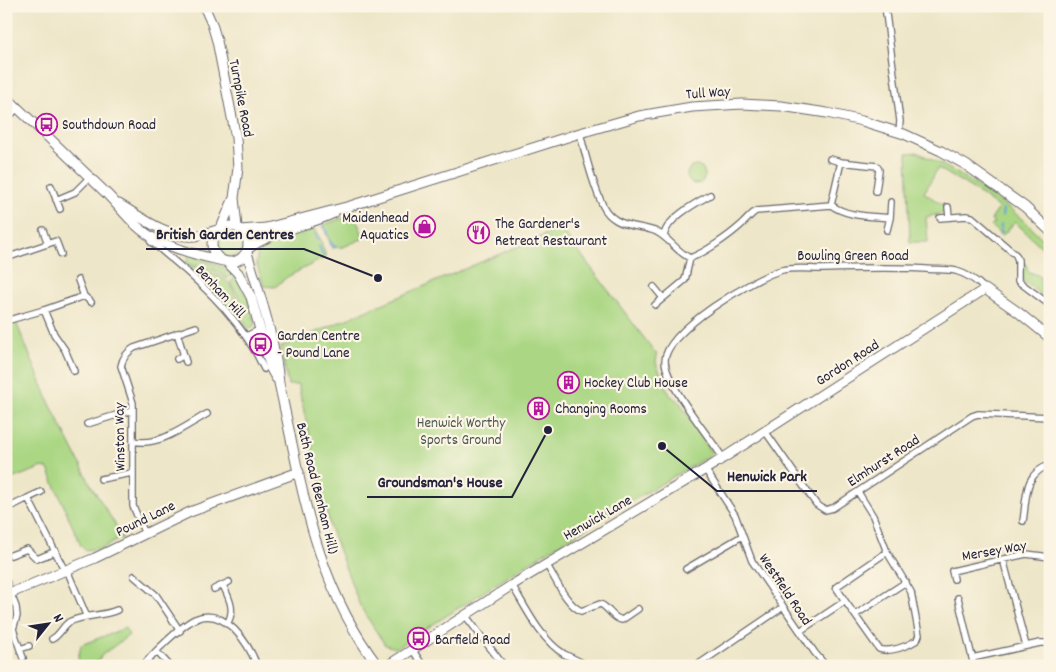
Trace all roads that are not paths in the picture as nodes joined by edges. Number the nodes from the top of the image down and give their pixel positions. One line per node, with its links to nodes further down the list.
1 (204, 6): 14 (street, Turnpike Road)
2 (884, 6): 7 (street)
3 (6, 97): 4 (street)
4 (18, 108): 5 (street); 10 (street)
5 (6, 119)
6 (580, 133): 7 (street, Tull Way); 19 (street, Tull Way); 30 (street)
7 (899, 133): 29 (street, Tull Way)
8 (830, 159): 9 (street)
9 (842, 162): 12 (street); 18 (street)
10 (90, 177): 15 (street); 16 (street)
11 (51, 186): 15 (street)
12 (876, 191)
13 (710, 195): 30 (street)
14 (234, 198): 25 (street, Turnpike Road); 26 (street, Turnpike Road)
15 (56, 200): 21 (street)
16 (112, 200): 26 (street); 38 (street)
17 (891, 202): 23 (street)
18 (831, 205): 23 (street); 37 (street)
19 (350, 206): 25 (street, Tull Way); 33 (street, Tull Way)
20 (948, 207): 22 (street)
21 (60, 209)
22 (949, 217): 24 (street); 47 (street)
23 (890, 218): 28 (street)
24 (940, 218)
25 (239, 228): 26 (street); 33 (street)
26 (219, 229): 38 (street)
27 (43, 230): 32 (street)
28 (888, 230)
29 (1050, 231)
30 (664, 236): 37 (street)
31 (151, 242): 39 (street, Benham Hill)
32 (48, 244): 34 (street); 36 (street)
33 (247, 251): 38 (street); 51 (street, Bath Road (Benham Hill))
34 (61, 254)
35 (183, 257): 39 (street, Benham Hill)
36 (6, 258)
37 (690, 258): 44 (street)
38 (225, 261): 51 (street, Bath Road (Benham Hill))
39 (177, 264): 53 (street, Benham Hill)
40 (78, 280): 43 (street)
41 (654, 287): 44 (street)
42 (985, 289): 54 (street, Bowling Green Road); 63 (street, Gordon Road); 65 (street, Bowling Green Road)
43 (84, 296): 45 (street); 48 (street)
44 (663, 298): 46 (street)
45 (91, 302)
46 (655, 305)
47 (1050, 305)
48 (44, 310): 49 (street); 56 (street)
49 (6, 321)
50 (196, 327): 52 (street, Winston Way)
51 (264, 328): 53 (street, Benham Hill); 68 (street, Bath Road (Benham Hill))
52 (177, 333): 55 (street); 58 (street, Winston Way)
53 (246, 336): 57 (street, Benham Hill)
54 (1050, 338)
55 (177, 358)
56 (71, 368)
57 (264, 369)
58 (133, 410): 62 (street); 64 (street, Winston Way)
59 (1046, 410): 61 (street)
60 (206, 414): 64 (street)
61 (1048, 417): 72 (street, Elmhurst Road)
62 (87, 424)
63 (765, 431): 65 (street, Gordon Road); 72 (street, Elmhurst Road)
64 (133, 441): 69 (street, Winston Way)
65 (723, 458): 67 (street, Henwick Lane)
66 (1050, 465): 75 (street)
67 (705, 469): 77 (street, Westfield Road); 83 (street, Henwick Lane)
68 (299, 472): 76 (street, Pound Lane); 118 (street, Bath Road (Benham Hill))
69 (132, 473): 70 (street); 76 (street, Winston Way)
70 (101, 479)
71 (41, 492): 73 (street)
72 (858, 492): 79 (street)
73 (28, 498): 74 (street); 78 (street)
74 (6, 509)
75 (1023, 521)
76 (145, 534): 85 (street, Pound Lane)
77 (742, 536): 84 (street); 97 (street, Westfield Road)
78 (56, 551): 80 (street); 85 (street)
79 (888, 552): 90 (street); 96 (street)
80 (11, 555)
81 (1050, 557): 82 (street, Mersey Way)
82 (1003, 559): 86 (street, Mersey Way); 109 (street)
83 (546, 564): 92 (street, Henwick Lane); 98 (street)
84 (686, 569)
85 (66, 570): 94 (street, Pound Lane); 100 (street)
86 (954, 579)
87 (136, 580): 104 (street)
88 (6, 581): 94 (street)
89 (229, 582): 91 (street)
90 (906, 582): 102 (street); 102 (street)
91 (223, 585): 93 (street); 103 (street)
92 (512, 585): 101 (street, Henwick Lane); 122 (street)
93 (214, 589)
94 (9, 594): 110 (street)
95 (958, 598): 114 (street)
96 (846, 601): 102 (street); 105 (street)
97 (783, 606): 105 (street, Westfield Road); 123 (street)
98 (638, 609)
99 (117, 610): 100 (street)
100 (86, 615): 106 (street)
101 (466, 615): 111 (street, Henwick Lane); 121 (street)
102 (855, 615)
103 (227, 624): 104 (street); 117 (street)
104 (180, 631): 112 (street)
105 (800, 631): 124 (street, Westfield Road)
106 (52, 639)
107 (1050, 643): 109 (street)
108 (29, 646): 110 (street)
109 (1026, 646): 114 (street)
110 (20, 649): 113 (street)
111 (412, 649): 119 (street, Henwick Lane); 120 (street)
112 (157, 652): 115 (street); 116 (street)
113 (23, 658)
114 (972, 658): 125 (street)
115 (143, 666)
116 (170, 666)
117 (257, 666)
118 (378, 666)
119 (387, 666)
120 (423, 666)
121 (504, 666)
122 (589, 666)
123 (696, 666)
124 (826, 666)
125 (974, 666)

